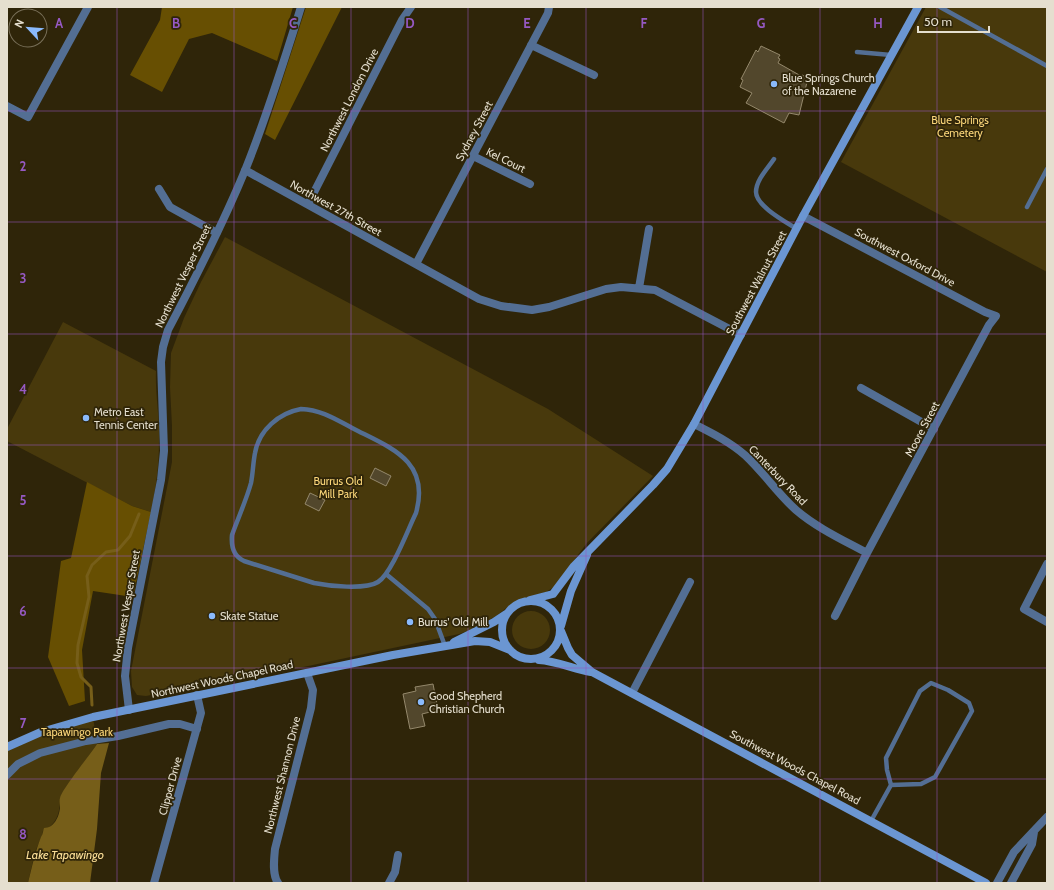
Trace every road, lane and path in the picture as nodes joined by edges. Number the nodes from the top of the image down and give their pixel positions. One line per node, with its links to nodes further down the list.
1 (88, 7): 12 (street)
2 (301, 7): 16 (street, Northwest Vesper Street)
3 (410, 7): 19 (street, Northwest London Drive)
4 (549, 7): 7 (street, Sydney Street)
5 (918, 7): 9 (main road, Southwest Walnut Street)
6 (940, 7): 10 (lane)
7 (531, 45): 11 (street); 13 (street, Sydney Street)
8 (857, 52): 9 (lane)
9 (891, 55): 21 (main road, Southwest Walnut Street)
10 (1047, 66)
11 (594, 75)
12 (7, 106)
13 (473, 156): 17 (street, Kel Court); 25 (street, Sydney Street)
14 (774, 159): 22 (lane)
15 (1047, 169): 20 (lane)
16 (245, 170): 19 (street, Northwest 27th Street); 24 (street, Northwest Vesper Street)
17 (530, 184)
18 (159, 189): 24 (street)
19 (308, 204): 25 (street, Northwest 27th Street)
20 (1027, 207)
21 (804, 216): 22 (main road, Southwest Walnut Street); 27 (street, Southwest Oxford Drive)
22 (796, 229): 28 (main road, Southwest Walnut Street)
23 (649, 230): 26 (street)
24 (217, 233): 49 (street, Northwest Vesper Street)
25 (416, 264): 26 (street, Northwest 27th Street)
26 (639, 288): 28 (street, Northwest 27th Street)
27 (996, 316): 31 (street, Moore Street)
28 (741, 335): 30 (main road, Southwest Walnut Street)
29 (861, 388): 31 (street)
30 (694, 424): 32 (main road, Southwest Walnut Street); 33 (street, Canterbury Road)
31 (934, 429): 33 (street, Moore Street)
32 (589, 551): 37 (main road, Southwest Walnut Street); 41 (main road, Southwest Walnut Street)
33 (867, 553): 39 (street, Moore Street)
34 (1047, 564): 40 (street)
35 (386, 574): 35 (lane); 42 (lane)
36 (690, 582): 47 (street)
37 (530, 600): 38 (main road); 41 (main road)
38 (506, 614): 42 (main road, Northwest Woods Chapel Road); 43 (main road)
39 (835, 616)
40 (1047, 622)
41 (561, 629): 44 (main road); 45 (main road, Southwest Woods Chapel Road)
42 (446, 646): 43 (main road, Northwest Woods Chapel Road); 46 (main road, Northwest Woods Chapel Road)
43 (510, 650): 44 (main road)
44 (527, 659): 45 (main road, Southwest Woods Chapel Road)
45 (592, 672): 47 (main road, Southwest Woods Chapel Road)
46 (307, 673): 48 (main road, Northwest Woods Chapel Road); 59 (street, Northwest Shannon Drive)
47 (632, 693): 55 (main road, Southwest Woods Chapel Road)
48 (197, 695): 49 (main road, Northwest Woods Chapel Road); 50 (street, Clipper Drive)
49 (129, 710): 51 (main road, Northwest Woods Chapel Road)
50 (197, 729): 52 (street); 58 (street, Clipper Drive)
51 (7, 747)
52 (7, 775)
53 (891, 785): 53 (lane); 55 (lane)
54 (1047, 817): 56 (street)
55 (872, 821): 61 (main road, Southwest Woods Chapel Road)
56 (1034, 832): 62 (street); 63 (street)
57 (398, 855): 60 (street)
58 (154, 883)
59 (278, 883)
60 (389, 883)
61 (986, 883)
62 (997, 883)
63 (1011, 883)

